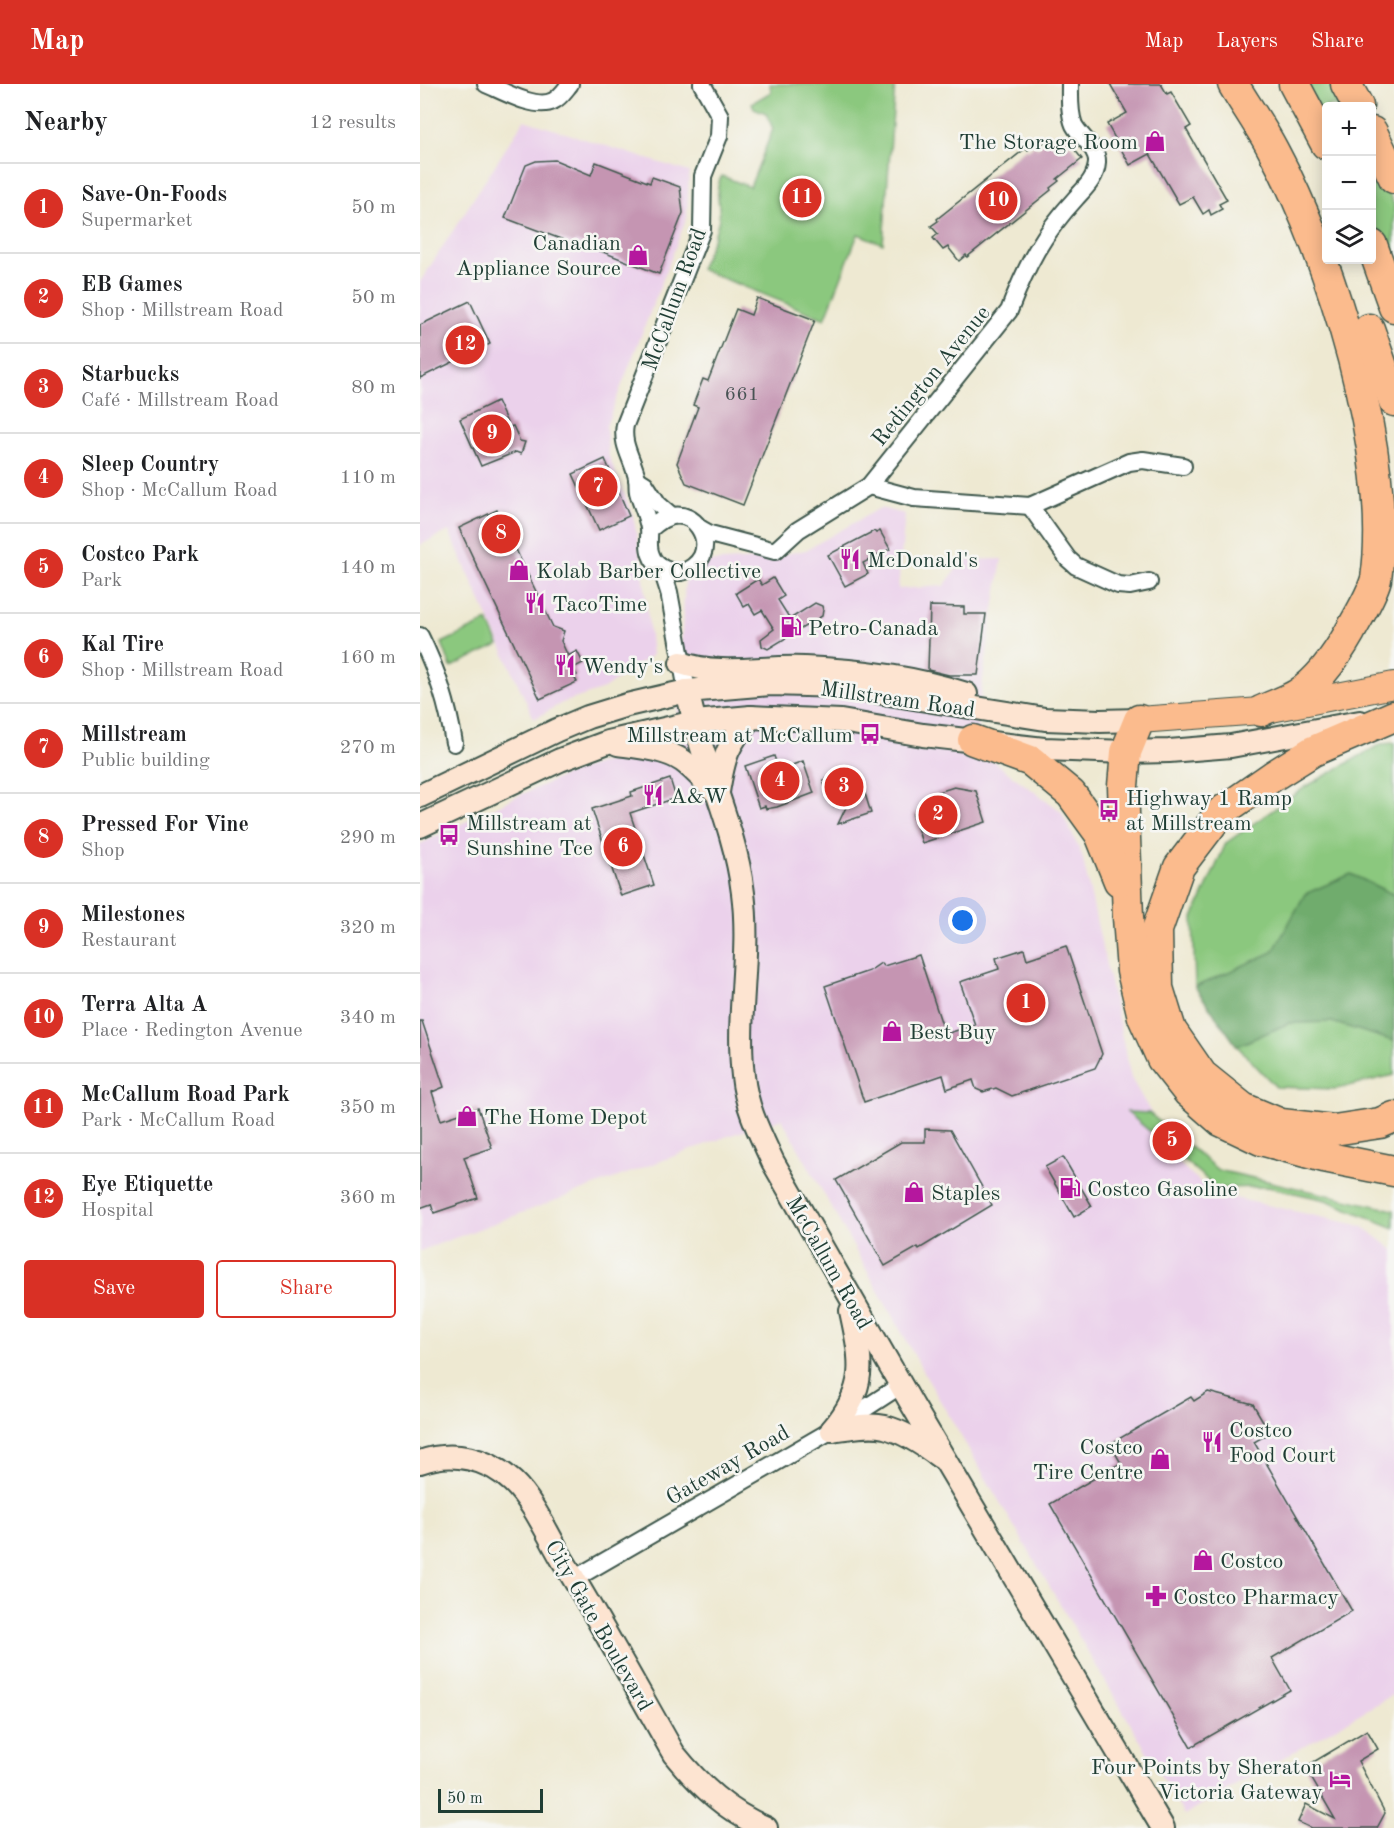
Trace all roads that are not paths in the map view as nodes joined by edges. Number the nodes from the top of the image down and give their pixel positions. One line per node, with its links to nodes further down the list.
1 (486, 84): 2 (street)
2 (570, 84)
3 (702, 84): 19 (street, McCallum Road)
4 (1070, 84): 20 (street, Redington Avenue)
5 (1233, 84): 35 (highway)
6 (1244, 84): 13 (highway)
7 (1294, 84): 10 (highway)
8 (1346, 84): 9 (highway)
9 (1356, 102)
10 (1322, 136)
11 (1376, 142): 12 (highway)
12 (1394, 178)
13 (1322, 224)
14 (1376, 258): 16 (highway)
15 (1342, 264): 17 (highway)
16 (1394, 307)
17 (1394, 401)
18 (1183, 466): 21 (street)
19 (637, 479): 22 (street, McCallum Road); 24 (street, McCallum Road)
20 (869, 486): 21 (street); 25 (street, Redington Avenue)
21 (1030, 507): 29 (street)
22 (672, 516): 23 (street); 24 (street)
23 (700, 529): 25 (street); 26 (street)
24 (649, 530): 27 (street)
25 (763, 547): 26 (street, Redington Avenue)
26 (703, 554): 28 (street)
27 (661, 567): 28 (street); 30 (street, McCallum Road)
28 (683, 572): 30 (street, McCallum Road)
29 (1149, 582)
30 (676, 635): 32 (street, McCallum Road)
31 (420, 636): 43 (street)
32 (681, 663): 34 (street, McCallum Road); 38 (main road)
33 (1394, 686): 35 (main road, Millstream Road)
34 (687, 691): 38 (main road, Millstream Road); 40 (main road, McCallum Road); 46 (main road, Millstream Road)
35 (1261, 711): 39 (main road, Millstream Road)
36 (1394, 716): 44 (main road, Millstream Road); 49 (highway)
37 (752, 717): 40 (main road, Millstream Road); 41 (main road, Millstream Road); 45 (main road)
38 (1045, 719): 39 (main road, Millstream Road)
39 (1139, 720): 44 (highway)
40 (695, 722): 42 (main road, Millstream Road); 45 (main road, McCallum Road)
41 (973, 740): 44 (main road, Millstream Road); 48 (highway)
42 (608, 742): 45 (main road); 47 (main road, Millstream Road)
43 (454, 743)
44 (1126, 752): 48 (highway)
45 (718, 794): 51 (main road, McCallum Road)
46 (420, 796)
47 (420, 826)
48 (1128, 917): 50 (highway)
49 (1394, 1117)
50 (1394, 1170)
51 (848, 1293): 52 (main road, McCallum Road); 53 (main road)
52 (902, 1385): 53 (street, Gateway Road); 54 (main road, McCallum Road)
53 (832, 1430): 54 (main road); 56 (street, Gateway Road)
54 (945, 1461): 57 (main road, McCallum Road)
55 (420, 1462): 56 (main road, City Gate Boulevard)
56 (574, 1578): 58 (main road, City Gate Boulevard)
57 (1154, 1824)
58 (766, 1828)

